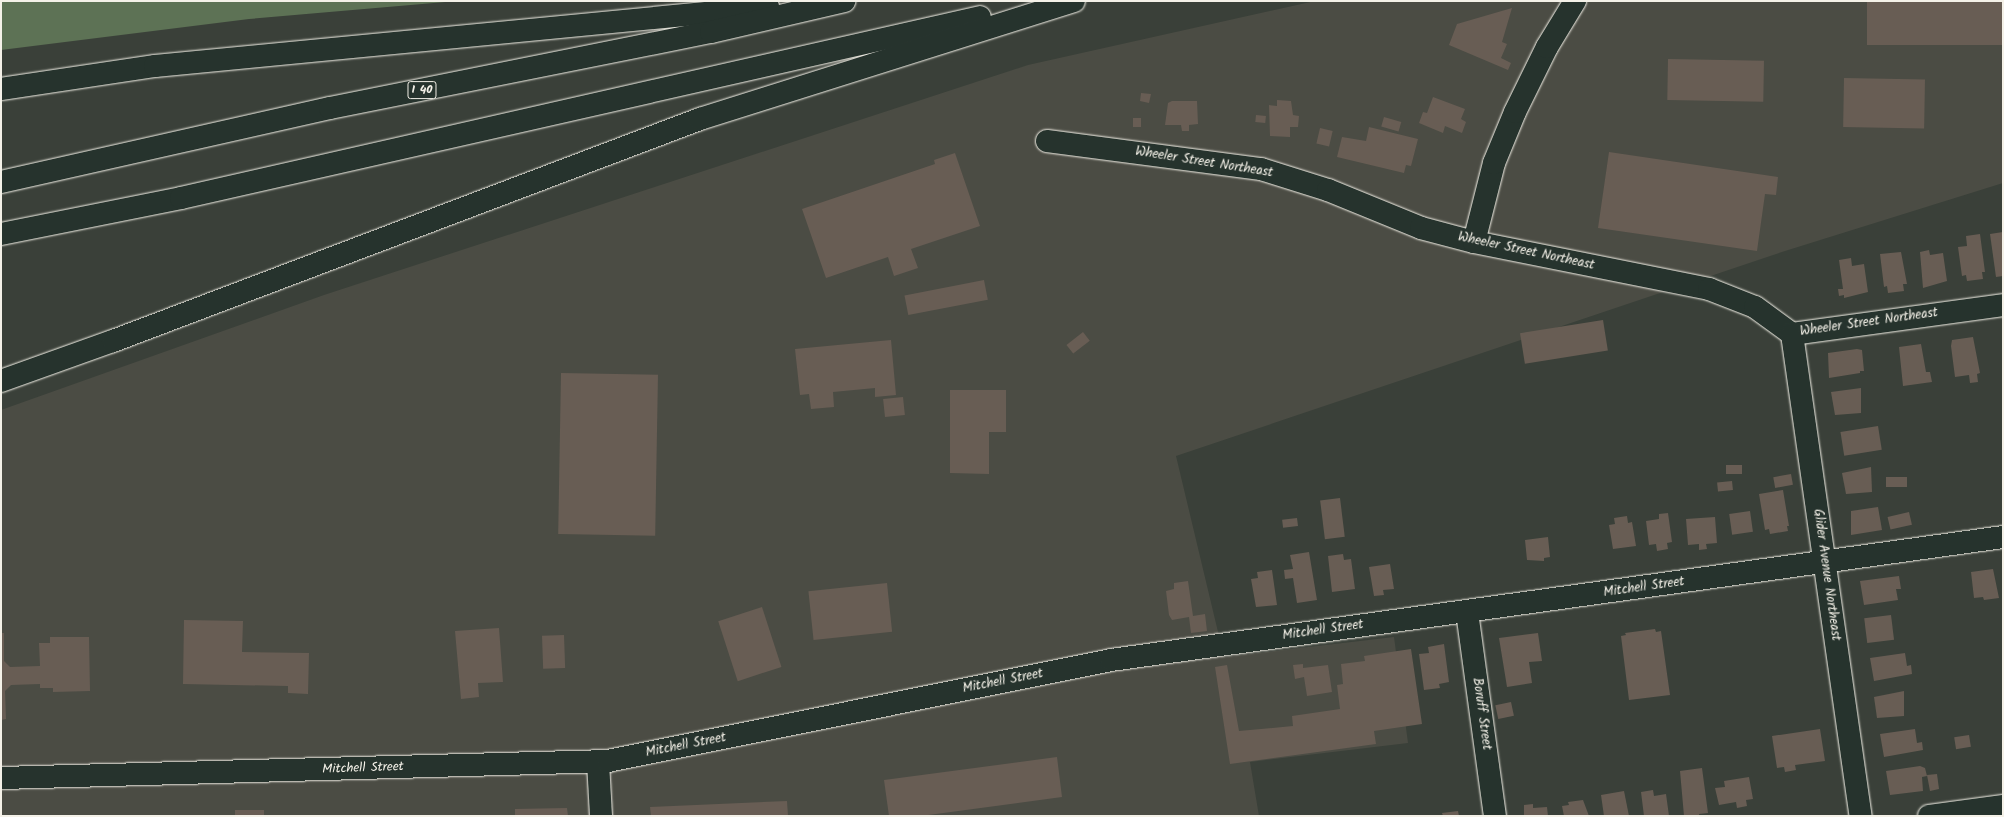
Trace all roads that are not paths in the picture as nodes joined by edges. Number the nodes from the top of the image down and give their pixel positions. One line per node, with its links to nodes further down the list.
1 (821, 1): 6 (main road)
2 (844, 1): 8 (main road, I 40)
3 (1050, 1): 9 (main road)
4 (1074, 1): 13 (main road)
5 (1574, 1): 10 (main road)
6 (1, 88)
7 (1047, 141): 10 (main road, Wheeler Street Northeast)
8 (1, 182)
9 (1, 234)
10 (1474, 242): 12 (main road, Wheeler Street Northeast)
11 (2003, 305): 12 (main road, Wheeler Street Northeast)
12 (1792, 334): 15 (main road, Glider Avenue Northeast)
13 (1, 381)
14 (2003, 537): 15 (main road, Mitchell Street)
15 (1824, 563): 16 (main road, Mitchell Street); 22 (main road, Glider Avenue Northeast)
16 (1467, 612): 17 (main road, Mitchell Street); 21 (main road, Boruff Street)
17 (598, 762): 18 (main road, Mitchell Street); 20 (main road)
18 (1, 778)
19 (2003, 806): 23 (main road)
20 (601, 816)
21 (1495, 816)
22 (1861, 816)
23 (1930, 816)

